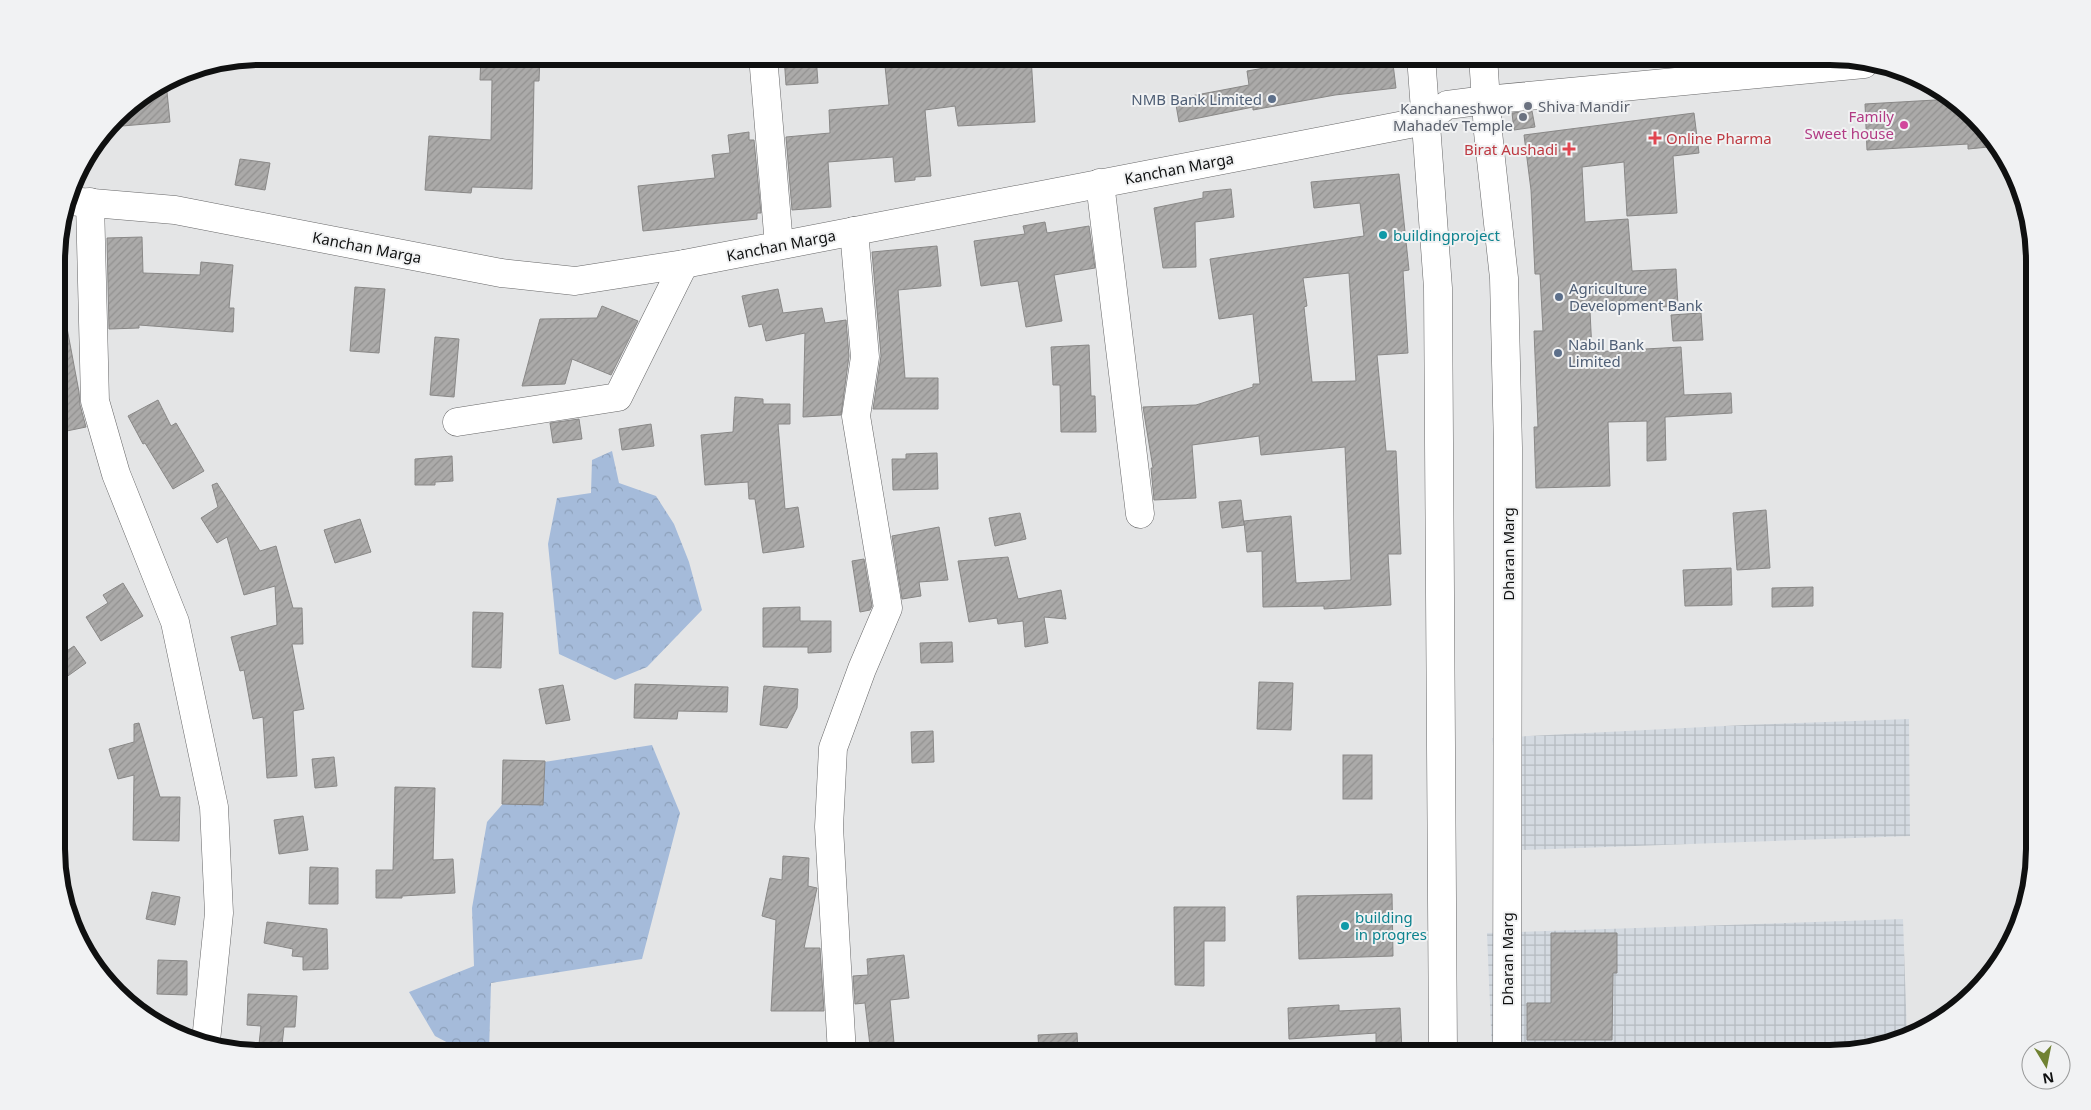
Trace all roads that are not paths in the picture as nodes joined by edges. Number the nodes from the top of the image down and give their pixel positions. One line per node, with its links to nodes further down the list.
1 (764, 65): 10 (main road)
2 (1422, 65): 6 (main road)
3 (1484, 65): 5 (main road, Dharan Marg)
4 (1847, 66): 5 (main road, Kanchan Marga)
5 (1486, 100): 6 (main road, Kanchan Marga); 17 (main road, Dharan Marg)
6 (1425, 121): 7 (main road, Kanchan Marga); 16 (main road)
7 (1100, 183): 9 (main road, Kanchan Marga); 13 (main road)
8 (80, 202): 11 (main road, Kanchan Marga); 14 (main road)
9 (854, 231): 10 (main road, Kanchan Marga); 15 (main road)
10 (779, 245): 11 (main road, Kanchan Marga)
11 (684, 264): 12 (main road)
12 (456, 422)
13 (1140, 514)
14 (206, 1037)
15 (841, 1045)
16 (1443, 1045)
17 (1507, 1045)

